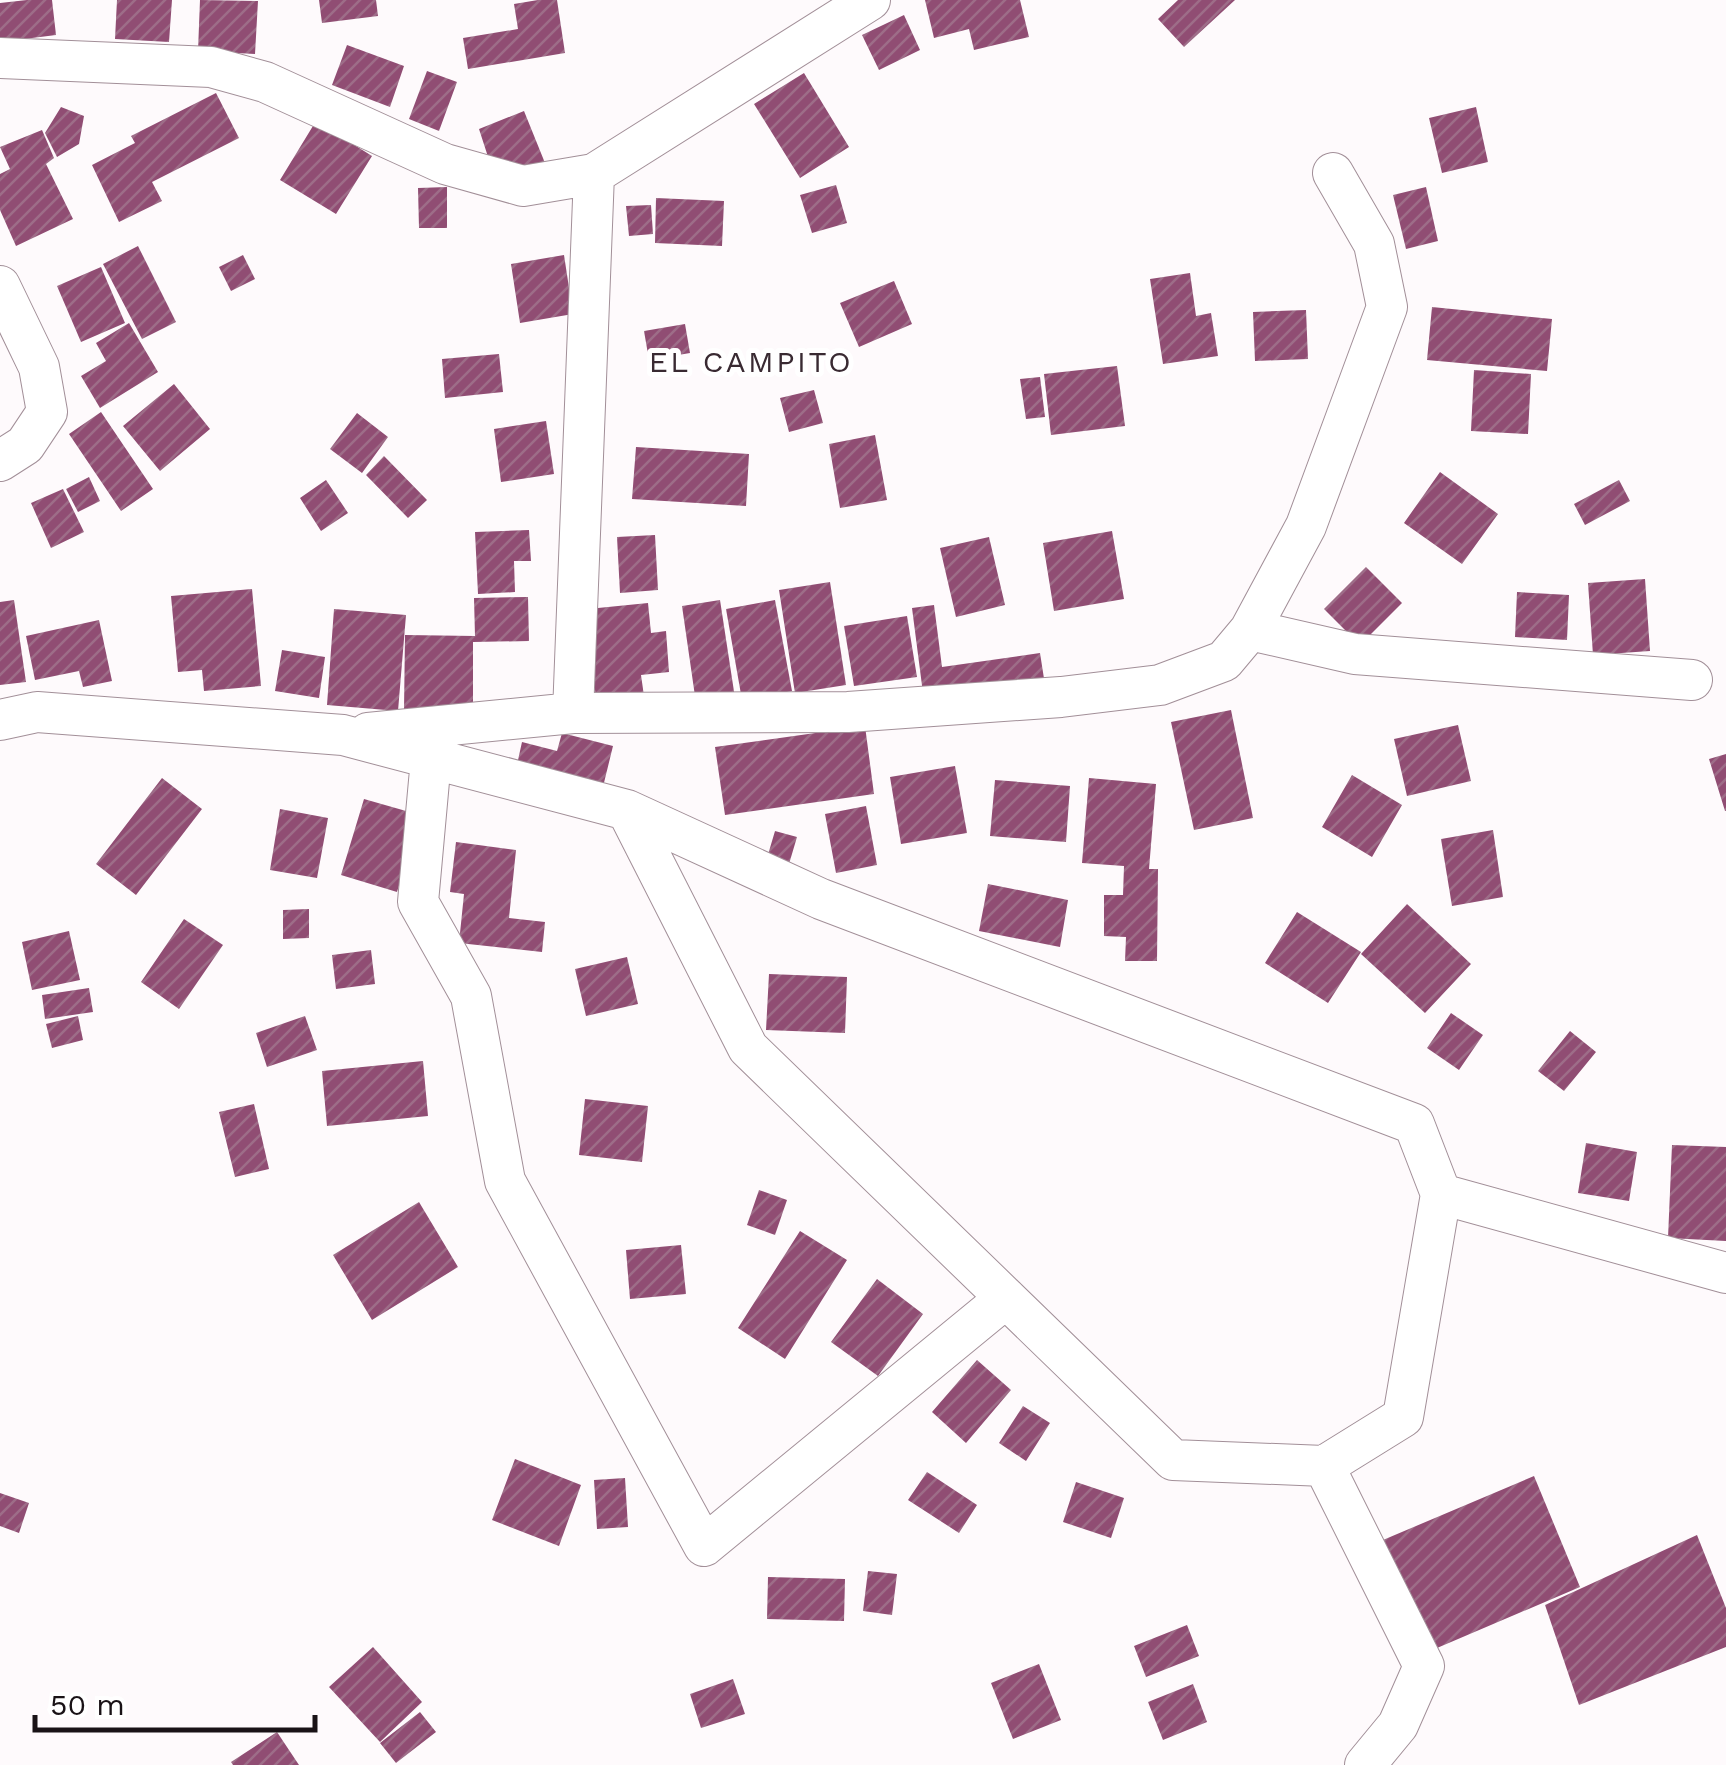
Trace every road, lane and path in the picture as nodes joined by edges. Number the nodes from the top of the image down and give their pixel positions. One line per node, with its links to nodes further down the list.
1 (870, 0): 4 (street)
2 (0, 58): 4 (street)
3 (1333, 173): 7 (street)
4 (594, 174): 9 (street)
5 (0, 286): 6 (street)
6 (0, 461)
7 (1250, 630): 8 (street); 9 (street)
8 (1692, 680)
9 (573, 713): 11 (street)
10 (0, 720): 11 (street)
11 (343, 735): 12 (street)
12 (431, 759): 13 (street); 16 (street)
13 (627, 810): 14 (street); 16 (street)
14 (1441, 1194): 15 (street); 17 (street)
15 (1726, 1273)
16 (1006, 1298): 17 (street)
17 (1324, 1466): 18 (street)
18 (1366, 1765)

